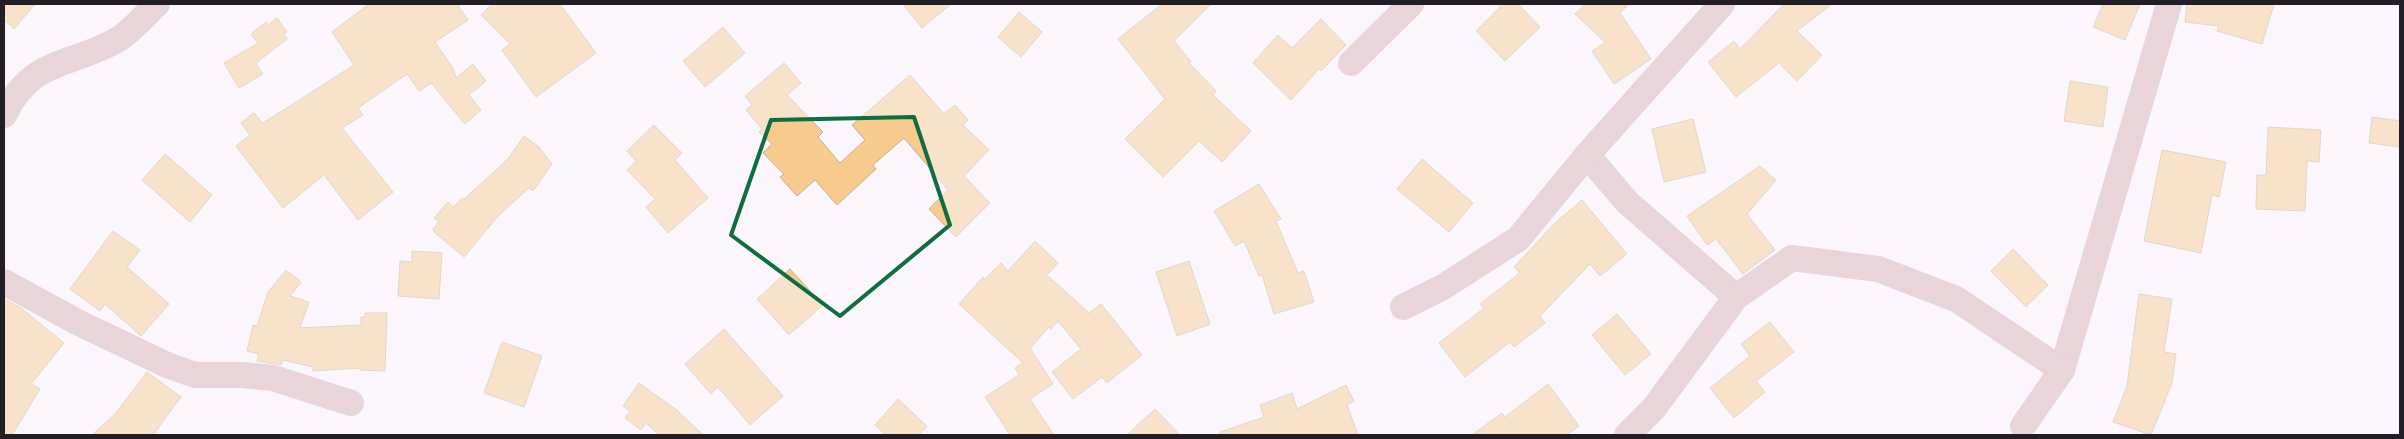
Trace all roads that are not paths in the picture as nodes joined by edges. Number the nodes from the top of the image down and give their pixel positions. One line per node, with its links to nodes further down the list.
1 (157, 4): 6 (street)
2 (1411, 4): 5 (street)
3 (2169, 4): 11 (street)
4 (1709, 8): 7 (street)
5 (1351, 64)
6 (6, 99)
7 (1587, 155): 9 (street); 10 (street)
8 (4, 282): 12 (street)
9 (1736, 297): 11 (street); 14 (street)
10 (1403, 307)
11 (2062, 370): 13 (street)
12 (352, 404)
13 (2023, 426)
14 (1627, 435)

